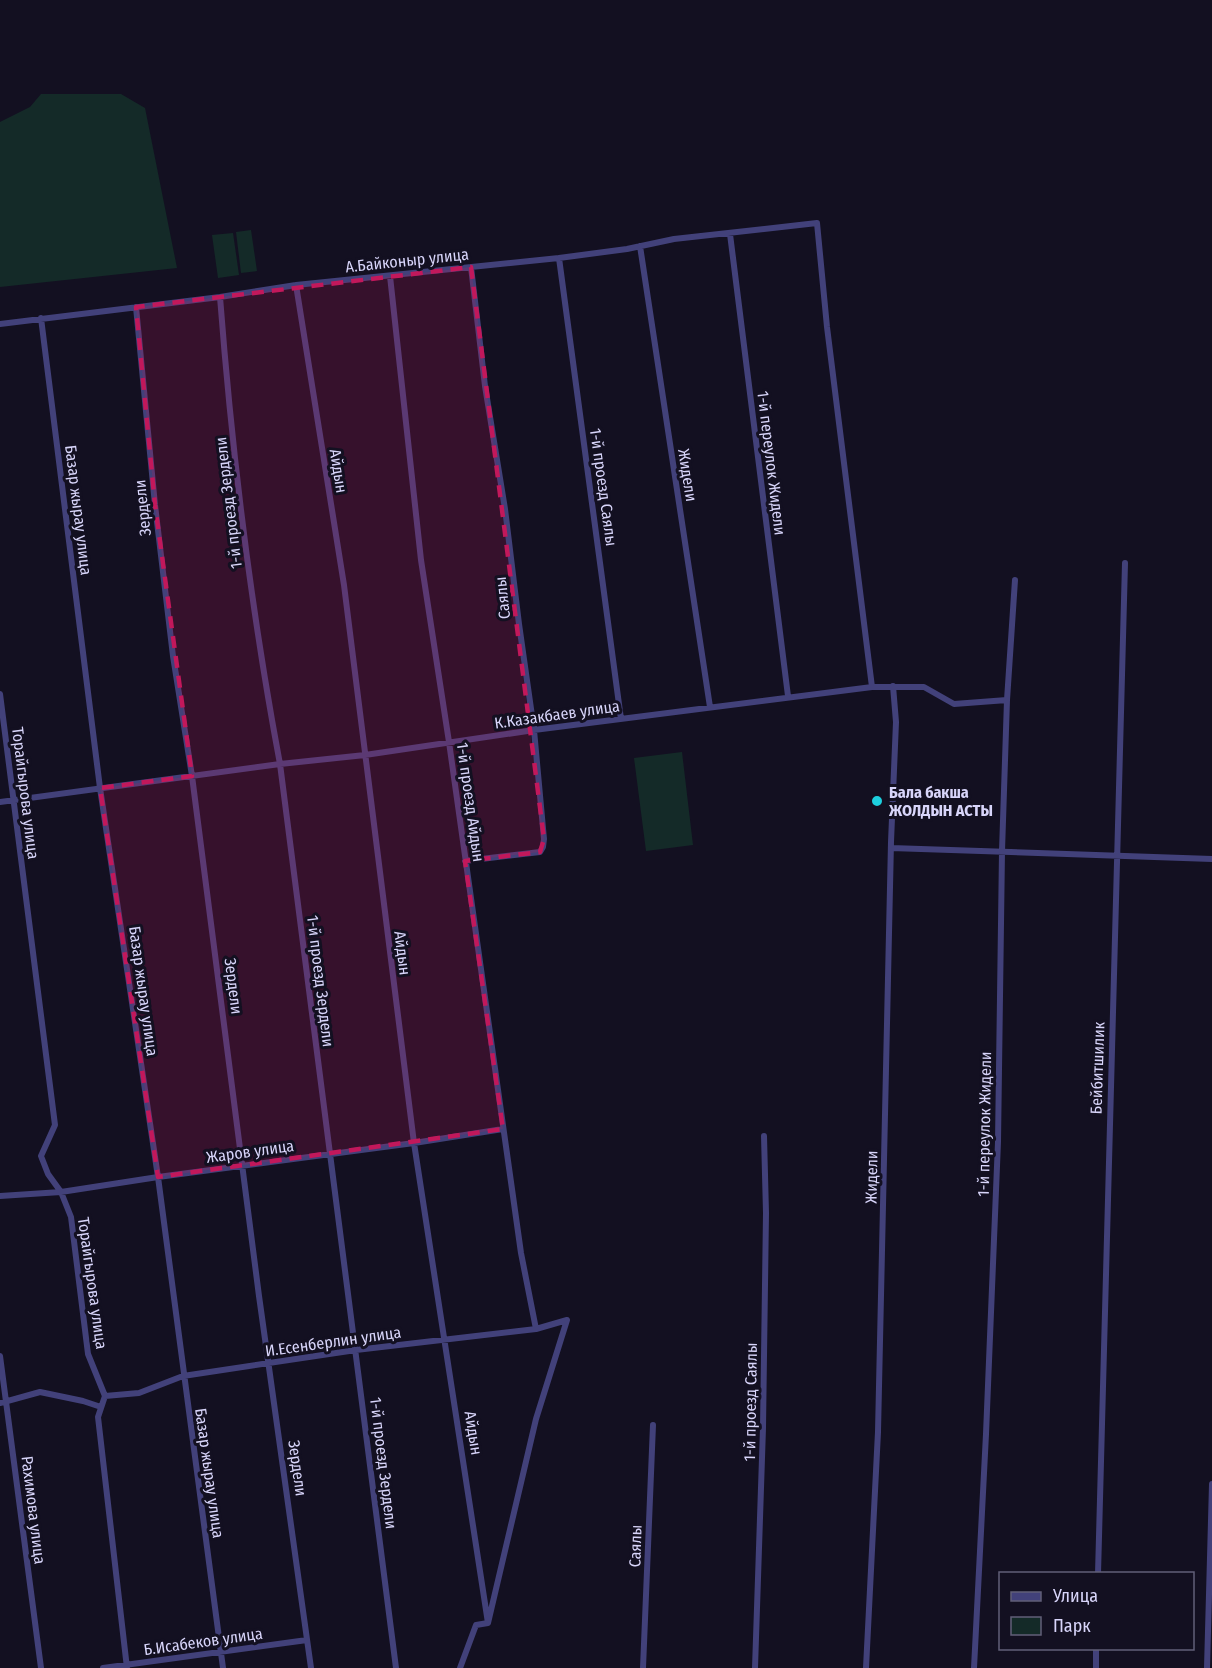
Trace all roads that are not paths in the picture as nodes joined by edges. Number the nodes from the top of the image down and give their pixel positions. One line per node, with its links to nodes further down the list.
1 (730, 234): 2 (street, А.Байконыр улица); 14 (street, А.Байконыр улица); 16 (street, 1-й переулок Жидели)
2 (640, 246): 3 (street, А.Байконыр улица); 18 (street, Жидели)
3 (559, 258): 4 (street, А.Байконыр улица); 19 (street, 1-й проезд Саялы)
4 (471, 267): 5 (street, А.Байконыр улица); 20 (street, Саялы)
5 (390, 276): 6 (street, А.Байконыр улица); 21 (street, 1-й проезд Айдын)
6 (296, 285): 7 (street, А.Байконыр улица); 22 (street, Айдын)
7 (220, 297): 8 (street, А.Байконыр улица); 23 (street, 1-й проезд Зердели)
8 (136, 307): 9 (street, А.Байконыр улица); 24 (street, Зердели)
9 (41, 318): 10 (street, А.Байконыр улица); 25 (street, Базар жырау улица)
10 (0, 324)
11 (1125, 563): 30 (street, Бейбитшилик)
12 (1015, 580): 17 (street, 1-й переулок Жидели)
13 (893, 686): 14 (street, К.Казакбаев улица); 17 (street, К.Казакбаев улица); 28 (street, Жидели)
14 (872, 687): 16 (street, К.Казакбаев улица)
15 (0, 694): 26 (street, Торайгырова улица)
16 (788, 696): 18 (street, К.Казакбаев улица)
17 (1007, 700): 29 (street, 1-й переулок Жидели)
18 (710, 707): 19 (street, К.Казакбаев улица)
19 (621, 719): 20 (street, К.Казакбаев улица)
20 (534, 730): 21 (street, К.Казакбаев улица); 32 (street, Саялы)
21 (449, 742): 22 (street, К.Казакбаев улица); 32 (street, 1-й проезд Айдын)
22 (365, 755): 23 (street, К.Казакбаев улица); 35 (street, Айдын)
23 (280, 764): 24 (street, К.Казакбаев улица); 36 (street, 1-й проезд Зердели)
24 (192, 776): 25 (street, К.Казакбаев улица); 37 (street, Зердели)
25 (100, 788): 26 (street, К.Казакбаев улица); 38 (street, Базар жырау улица)
26 (14, 800): 27 (street, К.Казакбаев улица); 39 (street, Торайгырова улица)
27 (0, 802)
28 (891, 848): 29 (street); 66 (street, Жидели)
29 (1002, 851): 30 (street); 67 (street, 1-й переулок Жидели)
30 (1117, 854): 31 (street); 52 (street, Бейбитшилик)
31 (1212, 859)
32 (465, 861): 33 (street, 1-й проезд Айдын)
33 (503, 1129): 35 (street, Жаров улица); 41 (street, 1-й проезд Айдын)
34 (764, 1136): 65 (street, 1-й проезд Саялы)
35 (414, 1143): 36 (street, Жаров улица); 42 (street, Айдын)
36 (330, 1154): 37 (street, Жаров улица); 43 (street, 1-й проезд Зердели)
37 (243, 1166): 38 (street, Жаров улица); 45 (street, Зердели)
38 (158, 1177): 39 (street, Жаров улица); 46 (street, Базар жырау улица)
39 (61, 1192): 40 (street, Жаров улица); 47 (street, Торайгырова улица)
40 (0, 1196)
41 (536, 1329): 42 (street, И.Есенберлин улица); 53 (street, И.Есенберлин улица)
42 (446, 1340): 43 (street, И.Есенберлин улица); 53 (street, Айдын)
43 (356, 1350): 45 (street, И.Есенберлин улица); 62 (street, 1-й проезд Зердели)
44 (0, 1356): 48 (street, Рахимова улица)
45 (269, 1364): 46 (street, И.Есенберлин улица); 54 (street, Зердели)
46 (183, 1376): 47 (street, И.Есенберлин улица); 56 (street, Базар жырау улица)
47 (105, 1396): 49 (street)
48 (3, 1402): 49 (street); 58 (street, Рахимова улица)
49 (101, 1407): 57 (street)
50 (653, 1425): 64 (street, Саялы)
51 (1212, 1484): 69 (street)
52 (1098, 1572)
53 (489, 1623): 63 (street)
54 (307, 1640): 56 (street, Б.Исабеков улица); 61 (street, Зердели)
55 (1096, 1650): 68 (street)
56 (221, 1652): 57 (street, Б.Исабеков улица); 60 (street, Базар жырау улица)
57 (127, 1667): 59 (street, Б.Исабеков улица)
58 (41, 1668)
59 (103, 1668)
60 (223, 1668)
61 (311, 1668)
62 (396, 1668)
63 (460, 1668)
64 (643, 1668)
65 (755, 1668)
66 (866, 1668)
67 (974, 1668)
68 (1096, 1668)
69 (1207, 1668)

